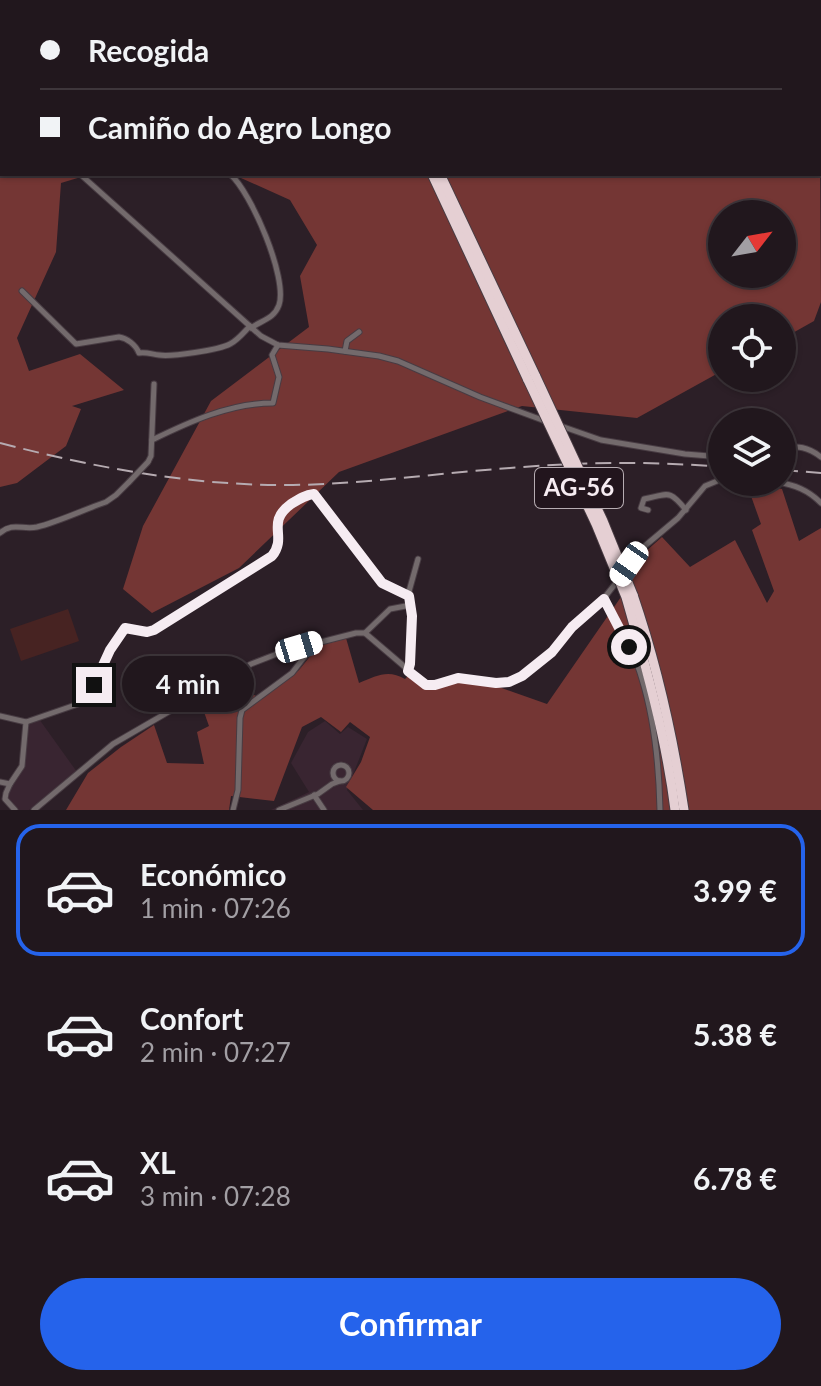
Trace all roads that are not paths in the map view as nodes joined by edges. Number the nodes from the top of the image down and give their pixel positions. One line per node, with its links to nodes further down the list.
1 (82, 176): 10 (street)
2 (232, 176): 10 (street)
3 (426, 176): 8 (highway)
4 (433, 176): 8 (highway, AG-56)
5 (441, 176): 7 (highway, AG-56)
6 (447, 176): 7 (highway)
7 (465, 228): 14 (highway, AG-56)
8 (463, 239): 14 (highway, AG-56)
9 (22, 291): 10 (street)
10 (250, 327): 12 (street)
11 (359, 332): 13 (street)
12 (278, 345): 13 (street); 16 (street)
13 (345, 351): 18 (street)
14 (532, 379): 28 (highway, AG-56, bridge)
15 (154, 384): 16 (street)
16 (152, 440): 25 (street, bridge)
17 (796, 447): 19 (street)
18 (708, 456)
19 (821, 457)
20 (708, 485): 24 (street)
21 (796, 486): 22 (street)
22 (821, 503)
23 (648, 510): 24 (street)
24 (687, 510): 29 (street)
25 (0, 533)
26 (418, 559): 27 (street)
27 (408, 595): 30 (street); 35 (street)
28 (629, 596): 46 (highway, AG-56); 47 (highway, AG-56)
29 (604, 599): 33 (street); 45 (street)
30 (411, 605): 31 (street); 33 (street)
31 (365, 633): 32 (street); 33 (street)
32 (315, 642): 41 (street); 42 (street)
33 (408, 671)
34 (0, 716): 35 (street)
35 (26, 722): 38 (street)
36 (336, 780): 39 (street)
37 (0, 782): 38 (street)
38 (10, 784): 40 (street)
39 (314, 795): 43 (street); 44 (street)
40 (15, 810)
41 (34, 810)
42 (233, 810)
43 (279, 810)
44 (324, 810)
45 (660, 810)
46 (675, 810)
47 (684, 810)

